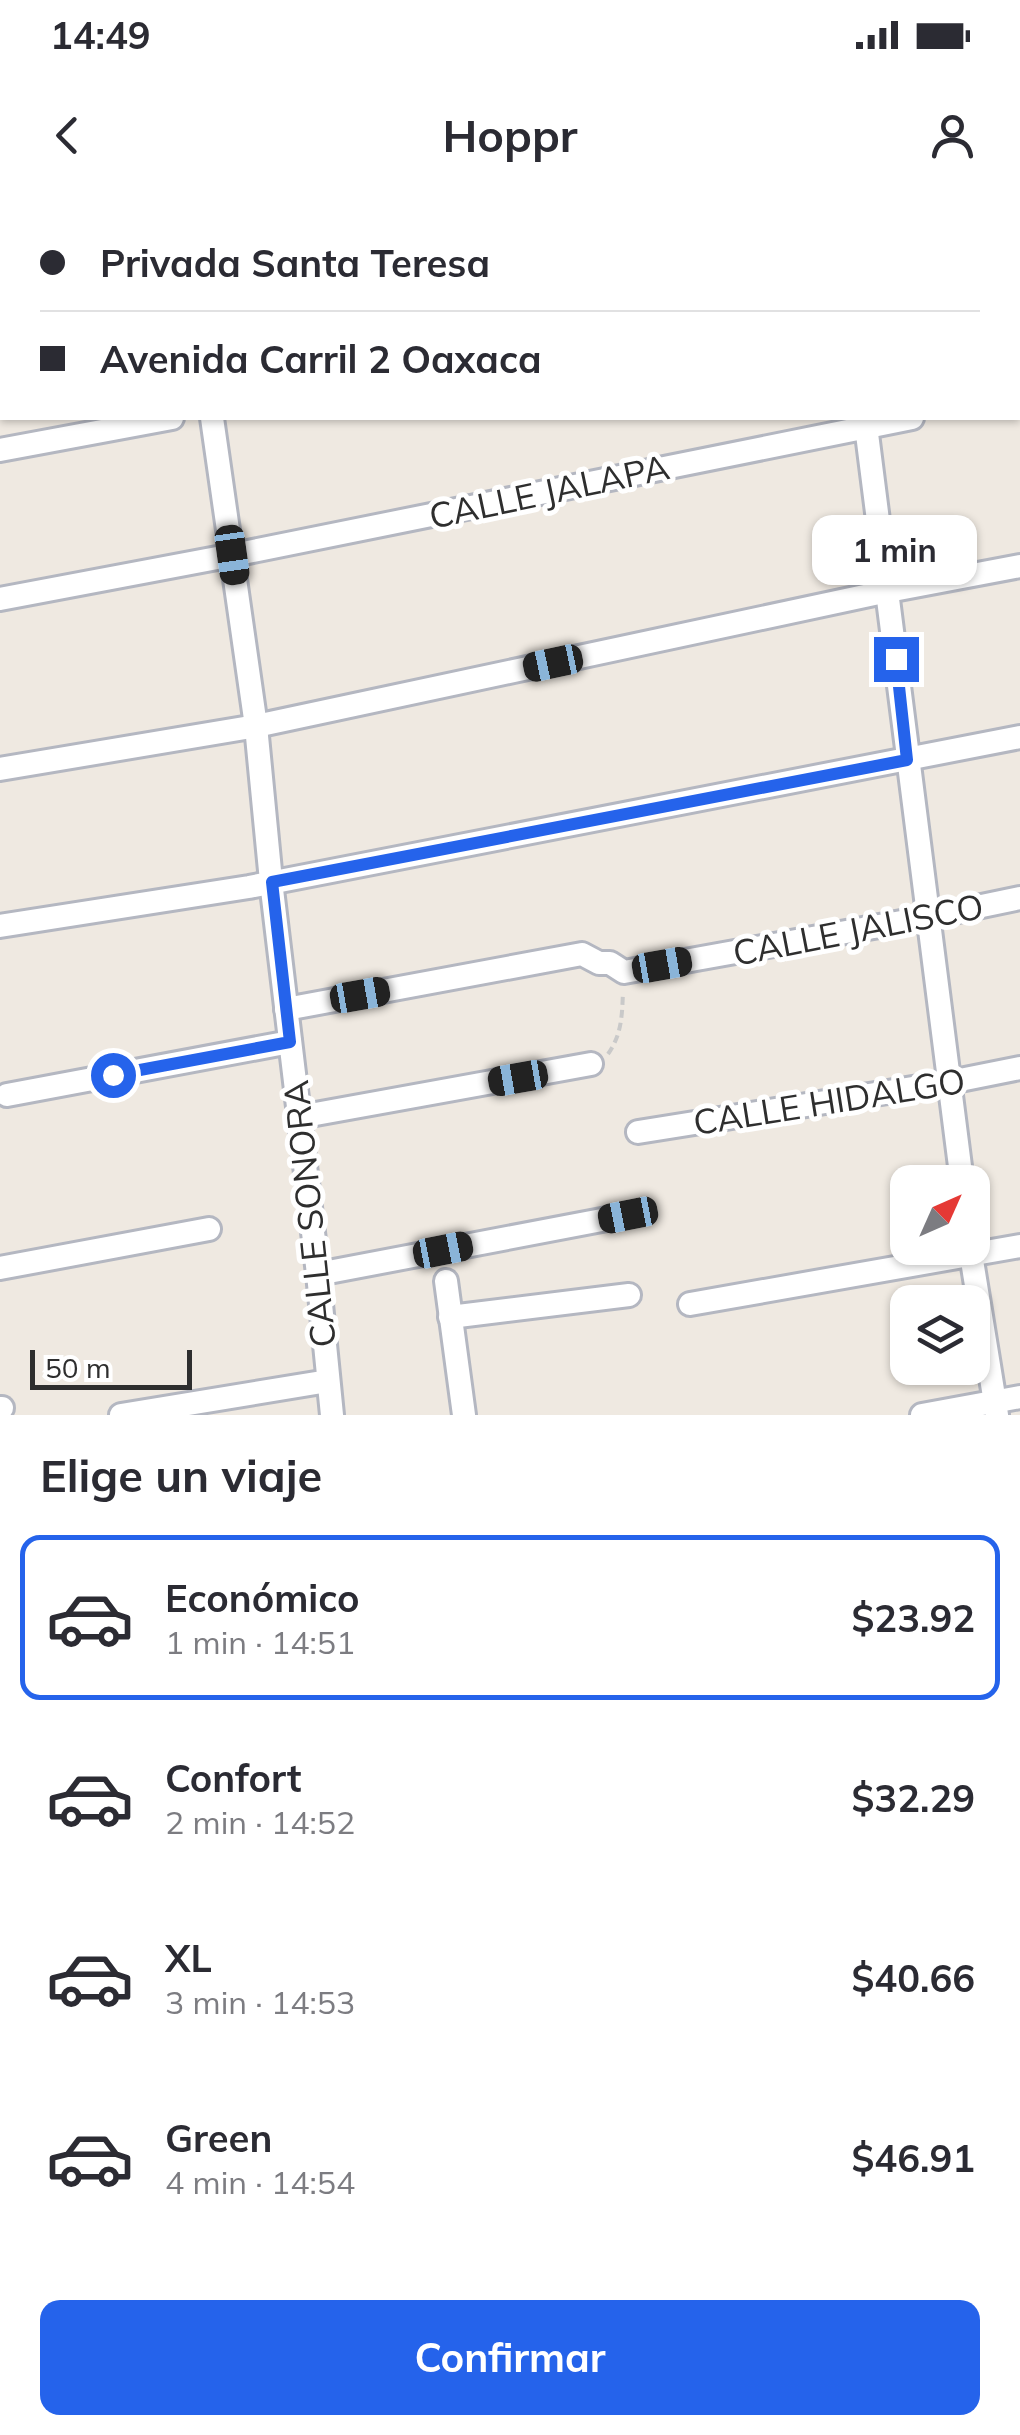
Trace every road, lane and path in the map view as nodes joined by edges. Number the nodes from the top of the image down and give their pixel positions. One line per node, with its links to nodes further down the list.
1 (161, 420): 4 (street)
2 (212, 420): 5 (street, CALLE SONORA)
3 (865, 422): 5 (street, CALLE JALAPA); 7 (street)
4 (0, 450)
5 (232, 555): 8 (street, CALLE JALAPA); 9 (street, CALLE SONORA)
6 (1020, 566): 7 (street)
7 (888, 592): 9 (street); 11 (street)
8 (0, 599)
9 (256, 726): 12 (street); 13 (street, CALLE SONORA)
10 (1020, 737): 11 (street)
11 (907, 760): 13 (street); 15 (street)
12 (0, 769)
13 (272, 882): 16 (street); 18 (street, CALLE SONORA)
14 (1020, 898): 15 (street, CALLE JALISCO)
15 (929, 917): 17 (street, CALLE JALISCO); 22 (street)
16 (0, 926)
17 (624, 972): 18 (street); 20 (path)
18 (286, 1009): 19 (street, CALLE SONORA)
19 (290, 1042): 23 (street); 24 (street, CALLE SONORA)
20 (591, 1064): 24 (street)
21 (1020, 1068): 22 (street, CALLE HIDALGO)
22 (950, 1082): 25 (street, CALLE HIDALGO); 26 (street)
23 (7, 1095)
24 (299, 1117): 34 (street, CALLE SONORA)
25 (638, 1132)
26 (960, 1165)
27 (628, 1215): 34 (street)
28 (209, 1229): 33 (street)
29 (1020, 1246): 30 (street)
30 (990, 1248)
31 (892, 1265): 37 (street)
32 (972, 1265): 41 (street)
33 (0, 1268)
34 (318, 1274): 39 (street, CALLE SONORA)
35 (446, 1282): 38 (street)
36 (628, 1295): 38 (street)
37 (690, 1304)
38 (450, 1317): 44 (street)
39 (328, 1381): 42 (street); 43 (street, CALLE SONORA)
40 (1020, 1397): 41 (street)
41 (996, 1408): 45 (street)
42 (120, 1415)
43 (332, 1415)
44 (464, 1415)
45 (922, 1415)

